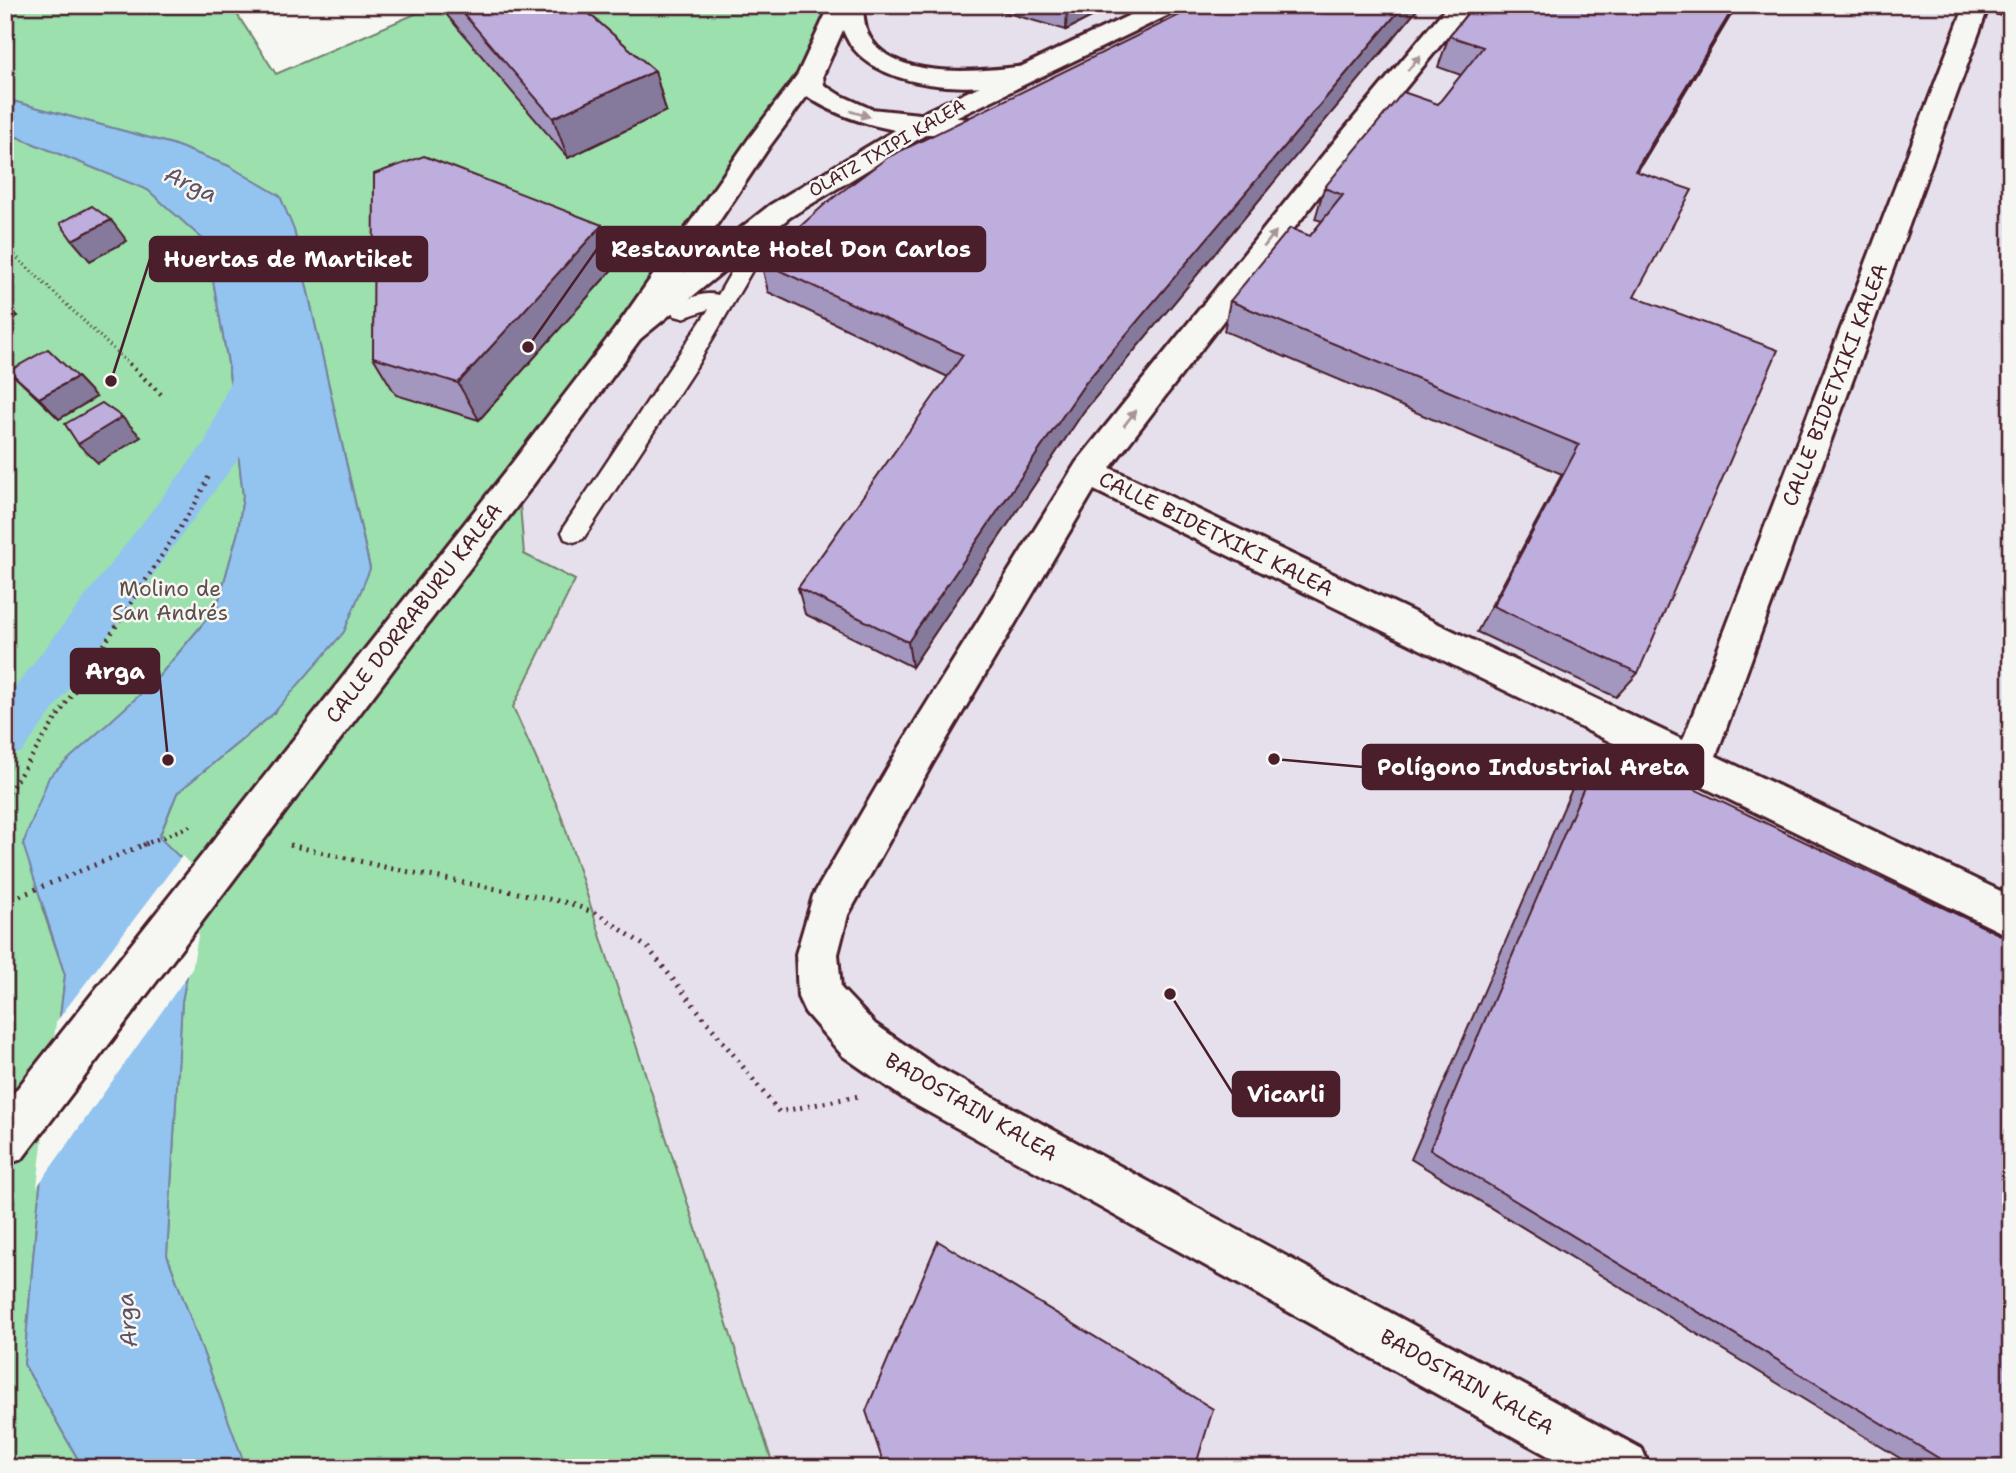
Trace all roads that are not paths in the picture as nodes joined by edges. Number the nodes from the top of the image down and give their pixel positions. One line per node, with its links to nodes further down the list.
1 (842, 5): 9 (street, CALLE DORRABURU KALEA)
2 (850, 5): 8 (street)
3 (1461, 5): 20 (street, CALLE BIDETXIKI KALEA, one-way to 3)
4 (1977, 5): 22 (street, CALLE BIDETXIKI KALEA)
5 (1998, 5): 7 (street)
6 (1182, 8): 10 (street, OLATZ TXIPI KALEA); 13 (street, OLATZ TXIPI KALEA)
7 (2011, 11)
8 (874, 59): 9 (street); 11 (street)
9 (812, 71): 12 (street, one-way to 12); 18 (street, CALLE DORRABURU KALEA)
10 (1026, 74): 11 (street); 12 (street, OLATZ TXIPI KALEA)
11 (914, 76): 12 (street)
12 (926, 123): 13 (street); 14 (street); 18 (street, OLATZ TXIPI KALEA)
13 (959, 125): 14 (street, OLATZ TXIPI KALEA)
14 (904, 152): 15 (street, OLATZ TXIPI KALEA)
15 (751, 255): 16 (lane); 17 (street, OLATZ TXIPI KALEA)
16 (722, 307): 17 (lane); 21 (lane)
17 (683, 311): 19 (street, OLATZ TXIPI KALEA)
18 (629, 332): 19 (street, CALLE DORRABURU KALEA)
19 (581, 396): 24 (street, CALLE DORRABURU KALEA)
20 (1088, 472): 22 (street, CALLE BIDETXIKI KALEA); 25 (street, BADOSTAIN KALEA)
21 (574, 532)
22 (1693, 764): 23 (street, CALLE BIDETXIKI KALEA)
23 (2011, 917)
24 (5, 1142)
25 (1623, 1468)

